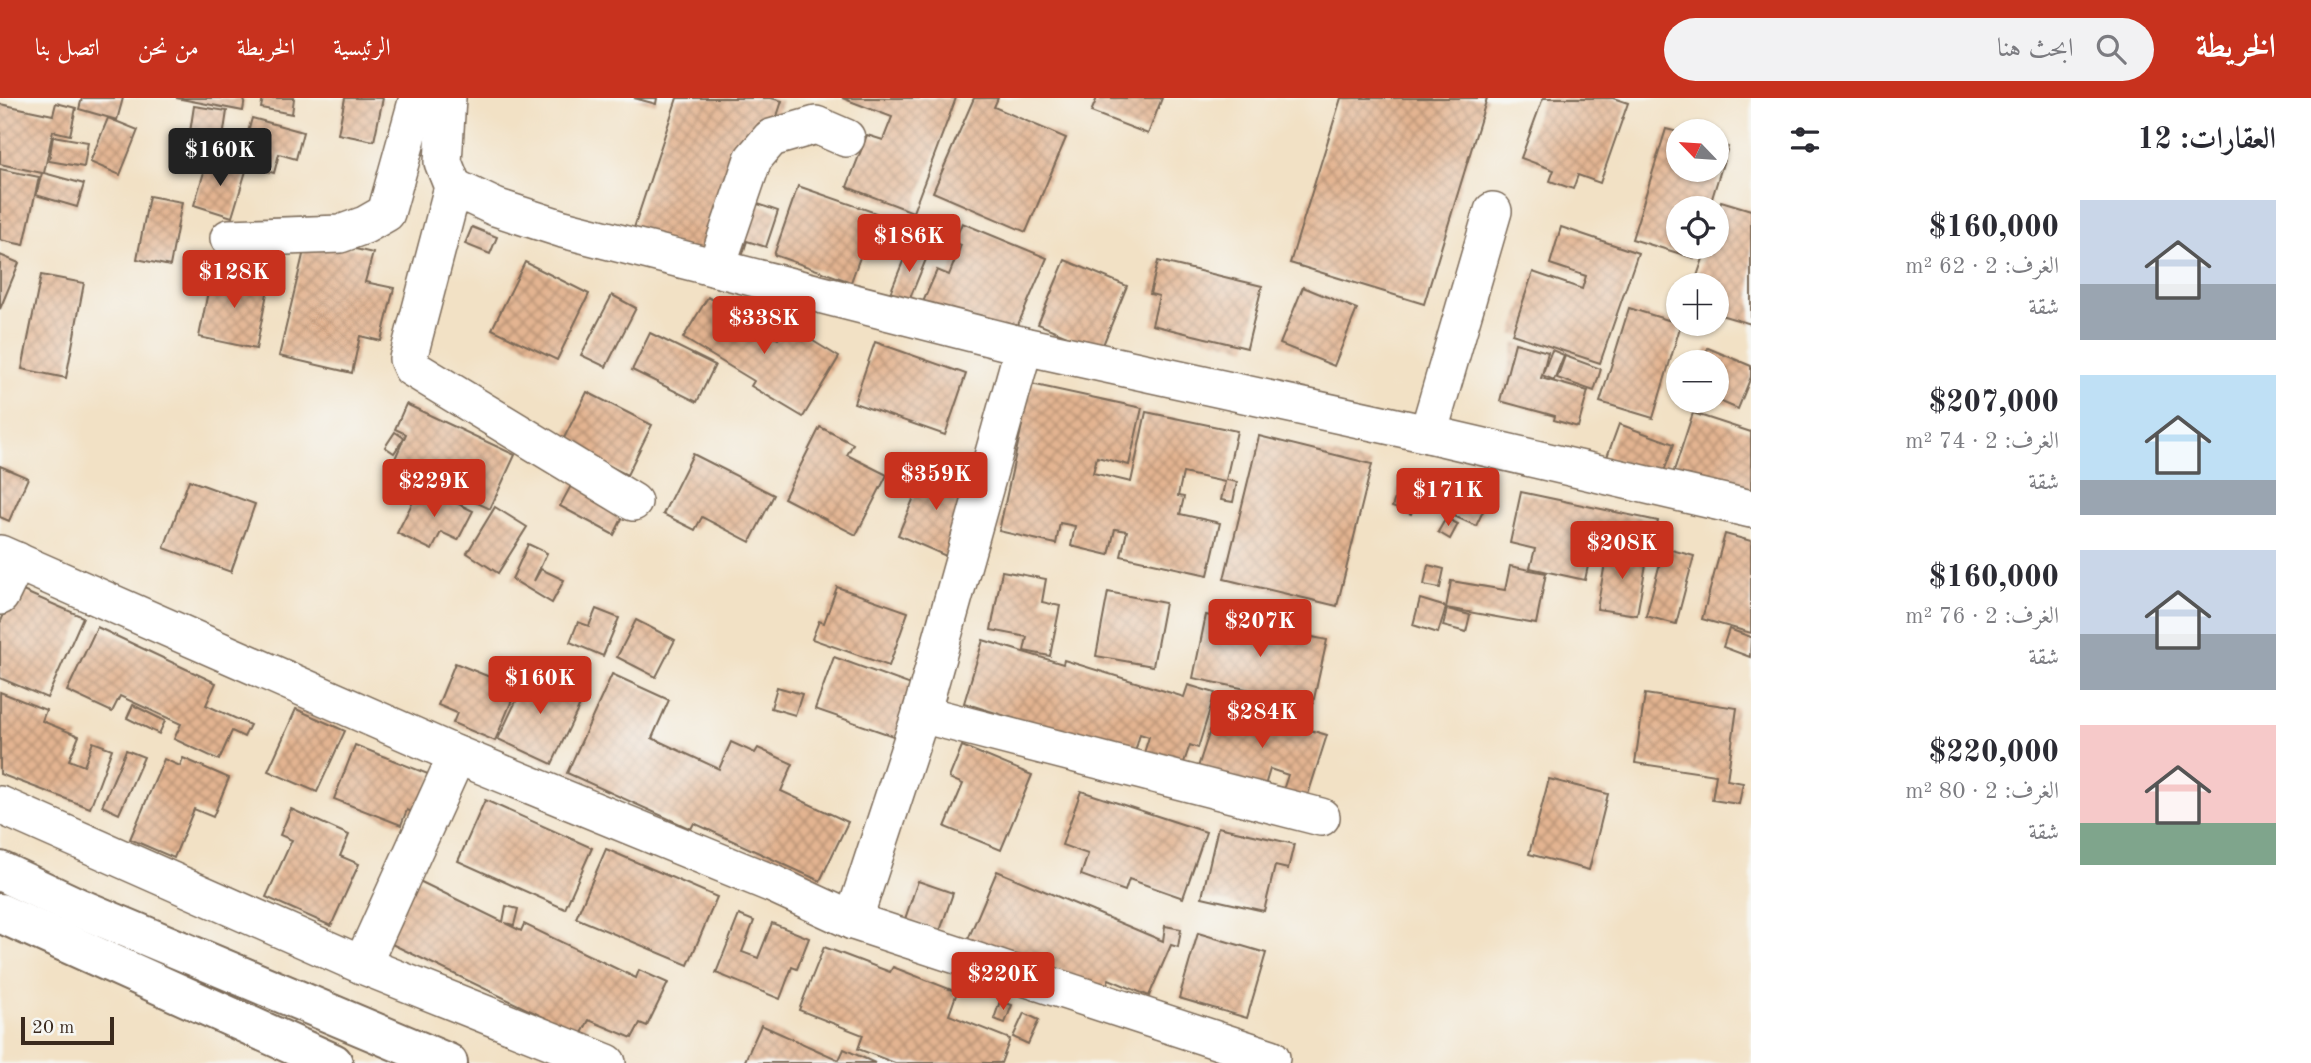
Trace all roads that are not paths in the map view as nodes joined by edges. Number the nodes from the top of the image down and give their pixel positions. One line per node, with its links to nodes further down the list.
1 (418, 98): 6 (street)
2 (447, 98): 4 (street)
3 (846, 138): 7 (street)
4 (453, 187): 7 (street); 10 (street)
5 (1493, 211): 9 (street)
6 (229, 238)
7 (716, 268): 8 (street)
8 (1024, 346): 9 (street); 14 (street)
9 (1428, 434): 11 (street)
10 (633, 502)
11 (1751, 509)
12 (8, 558): 13 (street); 15 (street)
13 (0, 596)
14 (921, 714): 17 (street); 20 (street)
15 (457, 755): 20 (street); 21 (street)
16 (0, 804): 21 (street)
17 (1321, 817)
18 (0, 872): 24 (highway)
19 (0, 914): 23 (highway)
20 (853, 921): 22 (street)
21 (362, 965): 25 (street)
22 (1271, 1058)
23 (333, 1063)
24 (448, 1063)
25 (607, 1063)

